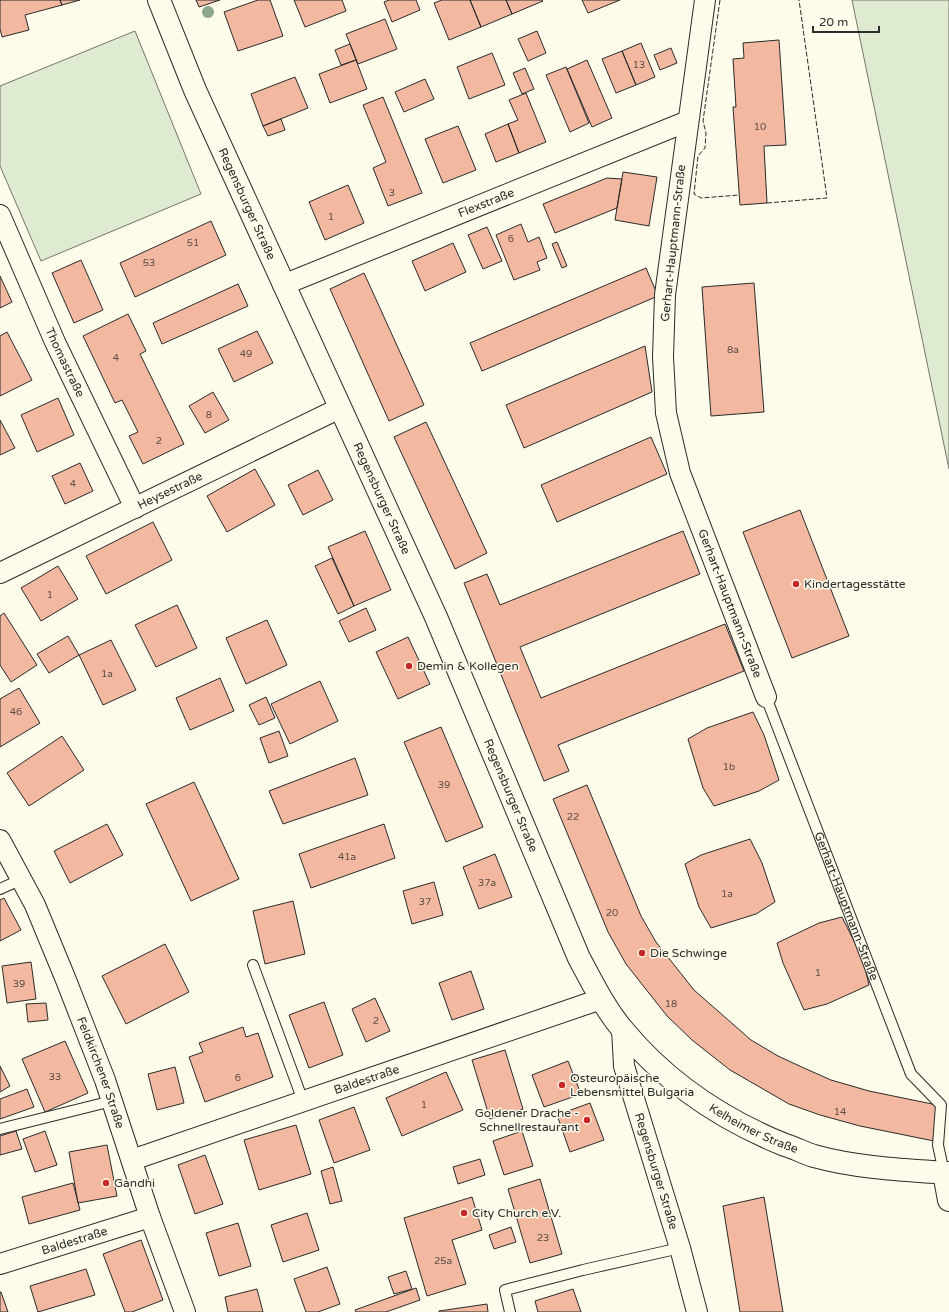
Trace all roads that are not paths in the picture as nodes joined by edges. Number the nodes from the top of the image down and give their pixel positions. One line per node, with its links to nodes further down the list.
1 (159, 0): 5 (street, Regensburger Straße)
2 (705, 0): 3 (street, Gerhart-Hauptmann-Straße)
3 (688, 121): 5 (street, Flexstraße); 9 (street, Gerhart-Hauptmann-Straße)
4 (0, 215): 7 (street, Thomastraße)
5 (283, 285): 6 (street, Regensburger Straße)
6 (340, 408): 7 (street, Heysestraße); 14 (street, Regensburger Straße)
7 (135, 508): 8 (street, Heysestraße)
8 (0, 573)
9 (766, 697): 20 (lane, Gerhart-Hauptmann-Straße)
10 (0, 840): 11 (street, Feldkirchener Straße)
11 (22, 879): 12 (lane); 16 (street, Feldkirchener Straße)
12 (0, 889)
13 (253, 965): 17 (lane)
14 (601, 999): 15 (street, Kelheimer Straße); 17 (street, Baldestraße)
15 (622, 1029): 20 (street, Kelheimer Straße); 23 (street, Regensburger Straße)
16 (112, 1101): 18 (lane); 19 (street, Feldkirchener Straße)
17 (303, 1101): 19 (street, Baldestraße)
18 (0, 1128)
19 (132, 1160): 22 (street, Feldkirchener Straße)
20 (946, 1173): 21 (street)
21 (949, 1200)
22 (150, 1217): 24 (street, Baldestraße); 25 (street, Feldkirchener Straße)
23 (680, 1248): 26 (lane); 27 (street, Regensburger Straße)
24 (0, 1264)
25 (186, 1312)
26 (510, 1312)
27 (697, 1312)

